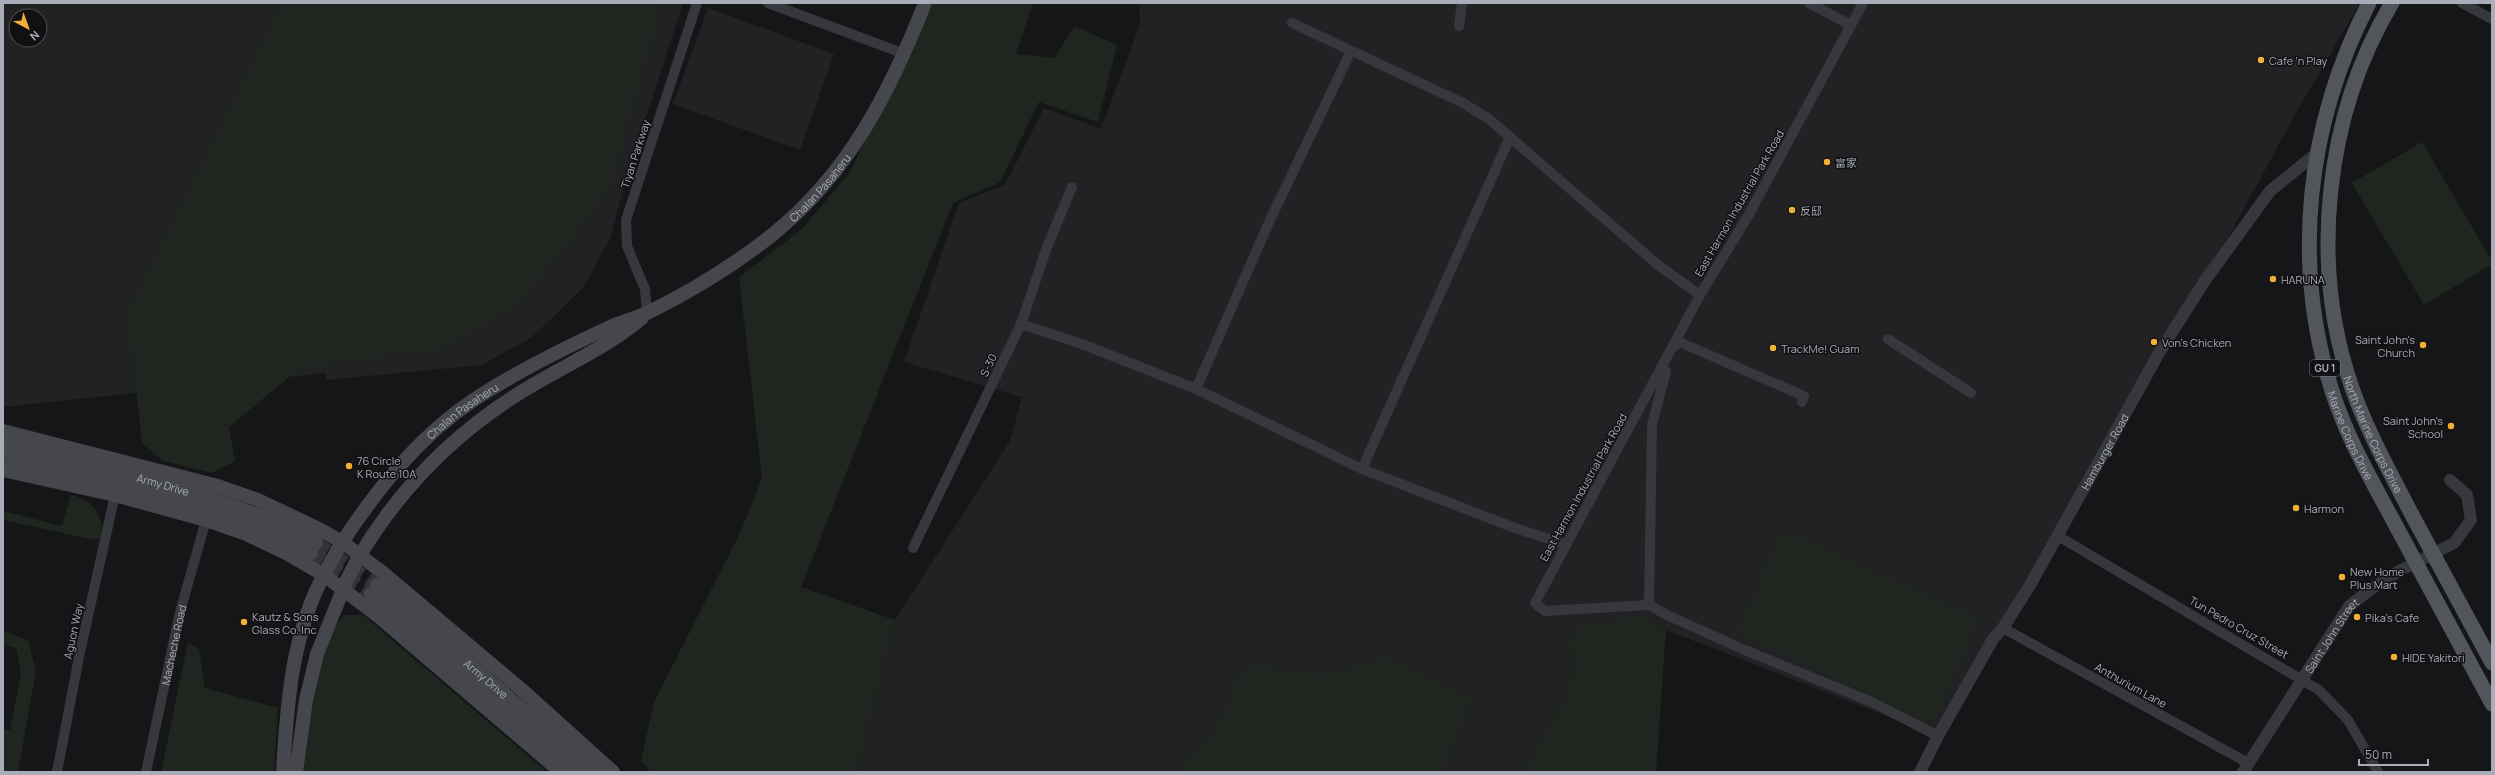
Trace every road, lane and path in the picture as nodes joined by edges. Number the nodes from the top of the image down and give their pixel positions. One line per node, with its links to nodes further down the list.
1 (697, 3): 20 (street, Tiyan Parkway)
2 (768, 3): 15 (street)
3 (925, 3): 15 (main road, Chalan Pasaheru)
4 (1462, 3): 13 (street)
5 (1809, 3): 12 (street)
6 (1863, 3): 12 (street, East Harmon Industrial Park Road)
7 (2369, 3): 17 (main road, Marine Corps Drive / GU 1)
8 (2392, 3): 39 (main road, North Marine Corps Drive / GU 1)
9 (2462, 3): 10 (street)
10 (2492, 19)
11 (1292, 23): 14 (street)
12 (1851, 25): 19 (street, East Harmon Industrial Park Road)
13 (1459, 26)
14 (1351, 51): 16 (street); 24 (street)
15 (905, 54): 20 (main road, Chalan Pasaheru)
16 (1510, 137): 19 (street); 30 (street)
17 (2317, 153): 35 (street, Hamburger Road); 41 (main road, Marine Corps Drive / GU 1)
18 (1072, 187): 21 (street, S-30)
19 (1700, 295): 23 (street, East Harmon Industrial Park Road)
20 (647, 313): 37 (main road, Chalan Pasaheru); 40 (main road, Chalan Pasaheru)
21 (1021, 324): 24 (street); 38 (street, S-30)
22 (1888, 339): 25 (street)
23 (1677, 341): 26 (street); 36 (street, East Harmon Industrial Park Road); 44 (street)
24 (1196, 389): 30 (street)
25 (1971, 393)
26 (1802, 402)
27 (3, 431): 37 (main road)
28 (3, 444): 29 (main road, Army Drive)
29 (3, 456)
30 (1362, 469): 36 (street)
31 (3, 470): 33 (main road)
32 (2450, 480): 39 (street, Saint John Street)
33 (115, 495): 34 (main road); 51 (street, Aguon Way)
34 (206, 520): 42 (main road); 52 (street, Macheche Road)
35 (2058, 536): 45 (street, Hamburger Road); 47 (street, Tun Pedro Cruz Street)
36 (1565, 544): 44 (street, East Harmon Industrial Park Road)
37 (341, 545): 40 (main road); 42 (main road, Chalan Pasaheru, bridge)
38 (913, 548)
39 (2432, 553): 41 (street, Saint John Street); 46 (main road, North Marine Corps Drive / GU 1)
40 (359, 558): 43 (main road, Chalan Pasaheru, bridge); 58 (main road)
41 (2415, 562): 47 (street, Saint John Street); 48 (main road, Marine Corps Drive / GU 1)
42 (326, 572): 43 (main road); 53 (main road)
43 (344, 585): 54 (main road); 55 (main road)
44 (1649, 605): 49 (street)
45 (2003, 628): 49 (street, Hamburger Road); 50 (street, Anthurium Lane)
46 (2492, 663)
47 (2302, 678): 50 (street, Saint John Street); 60 (street, Tun Pedro Cruz Street)
48 (2492, 704)
49 (1938, 736): 59 (street, Hamburger Road)
50 (2246, 767)
51 (58, 772)
52 (146, 772)
53 (283, 772)
54 (296, 772)
55 (561, 772)
56 (580, 772): 57 (main road, Army Drive)
57 (596, 772)
58 (613, 772)
59 (1920, 772)
60 (2378, 772)

